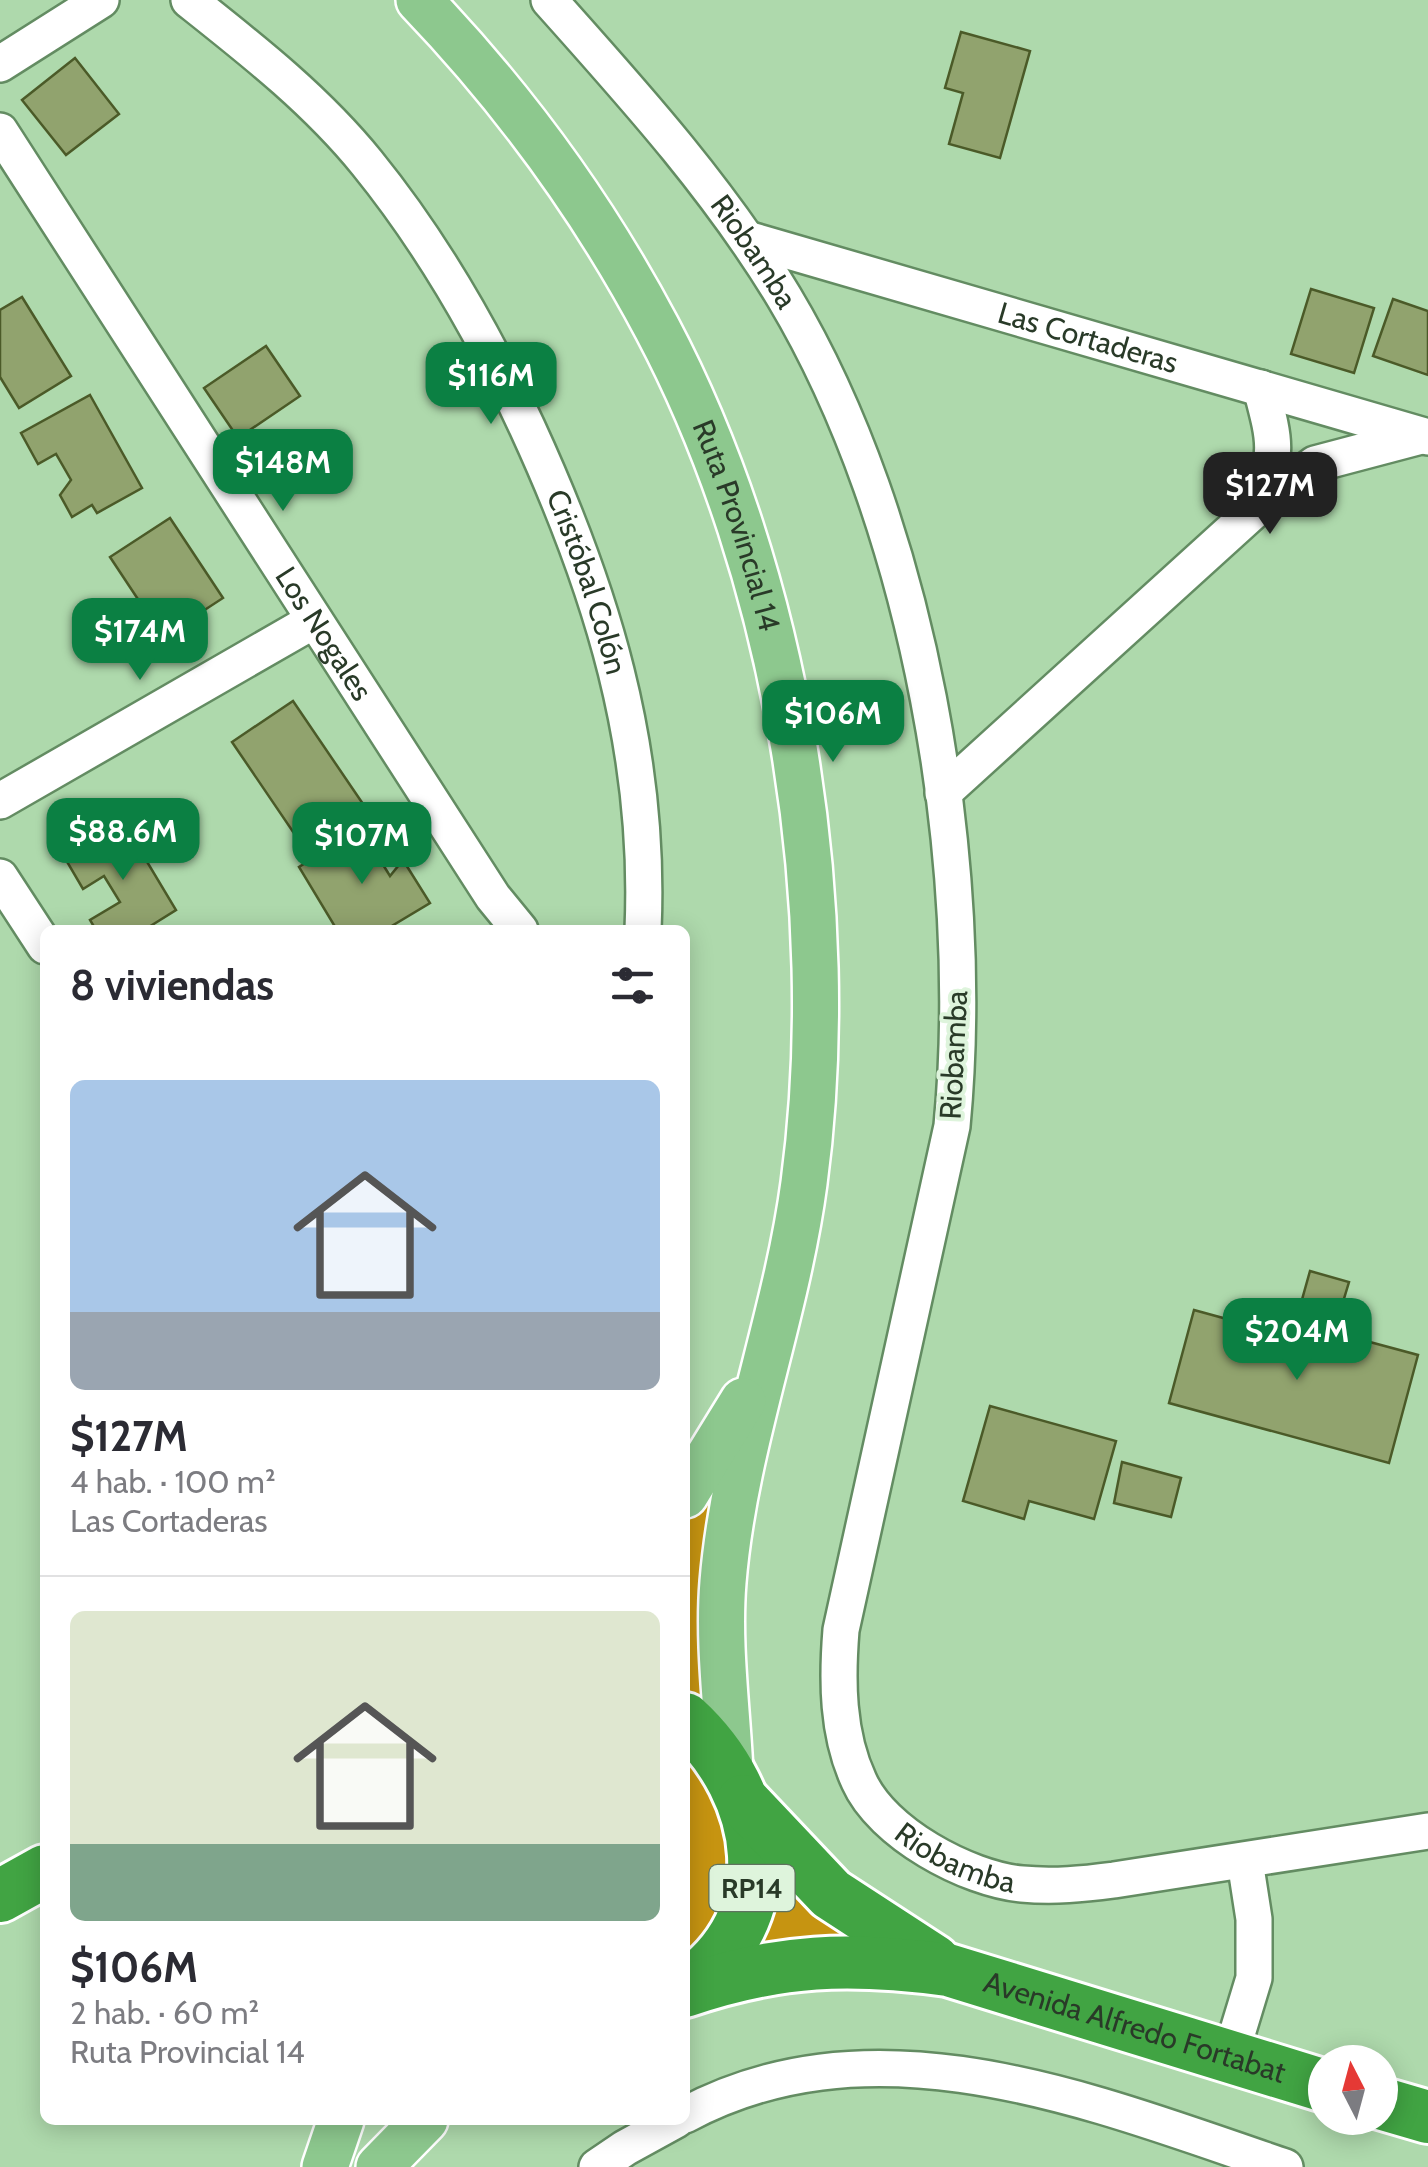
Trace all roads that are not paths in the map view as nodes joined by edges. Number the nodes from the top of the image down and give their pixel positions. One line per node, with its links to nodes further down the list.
1 (101, 0): 5 (street)
2 (189, 0): 16 (street, Cristóbal Colón)
3 (420, 0): 18 (main road, Ruta Provincial 14 / RP14)
4 (549, 0): 7 (street, Riobamba)
5 (0, 64)
6 (0, 131): 11 (street, Los Nogales)
7 (746, 239): 8 (street, Las Cortaderas); 12 (street, Riobamba)
8 (1261, 388): 9 (street, Las Cortaderas); 10 (street)
9 (1425, 436): 10 (street)
10 (1258, 507): 12 (street)
11 (313, 620): 13 (street); 15 (street, Los Nogales)
12 (943, 792): 23 (street, Riobamba)
13 (0, 801)
14 (0, 877): 17 (street)
15 (516, 925)
16 (643, 925)
17 (40, 938)
18 (762, 1370): 19 (main road, Ruta Provincial 14 / RP14); 21 (main road, Ruta Provincial 14 / RP14)
19 (690, 1488)
20 (690, 1724): 21 (highway, Ruta Provincial 14 / RP14)
21 (737, 1786): 26 (highway, Avenida Alfredo Fortabat); 27 (highway, Ruta Provincial 14 / RP14)
22 (1428, 1831): 23 (street, Riobamba)
23 (1245, 1861): 29 (street)
24 (40, 1875): 25 (highway)
25 (0, 1896)
26 (948, 1970): 28 (highway, Avenida Alfredo Fortabat); 29 (highway, Avenida Alfredo Fortabat)
27 (690, 1984)
28 (690, 1988)
29 (1230, 2056): 30 (highway, Avenida Alfredo Fortabat)
30 (1308, 2081)
31 (1398, 2108): 33 (highway)
32 (690, 2112): 40 (street)
33 (1428, 2117)
34 (339, 2125): 37 (main road)
35 (421, 2125): 38 (main road)
36 (667, 2125): 39 (street)
37 (325, 2167)
38 (379, 2167)
39 (597, 2167)
40 (1286, 2167)

